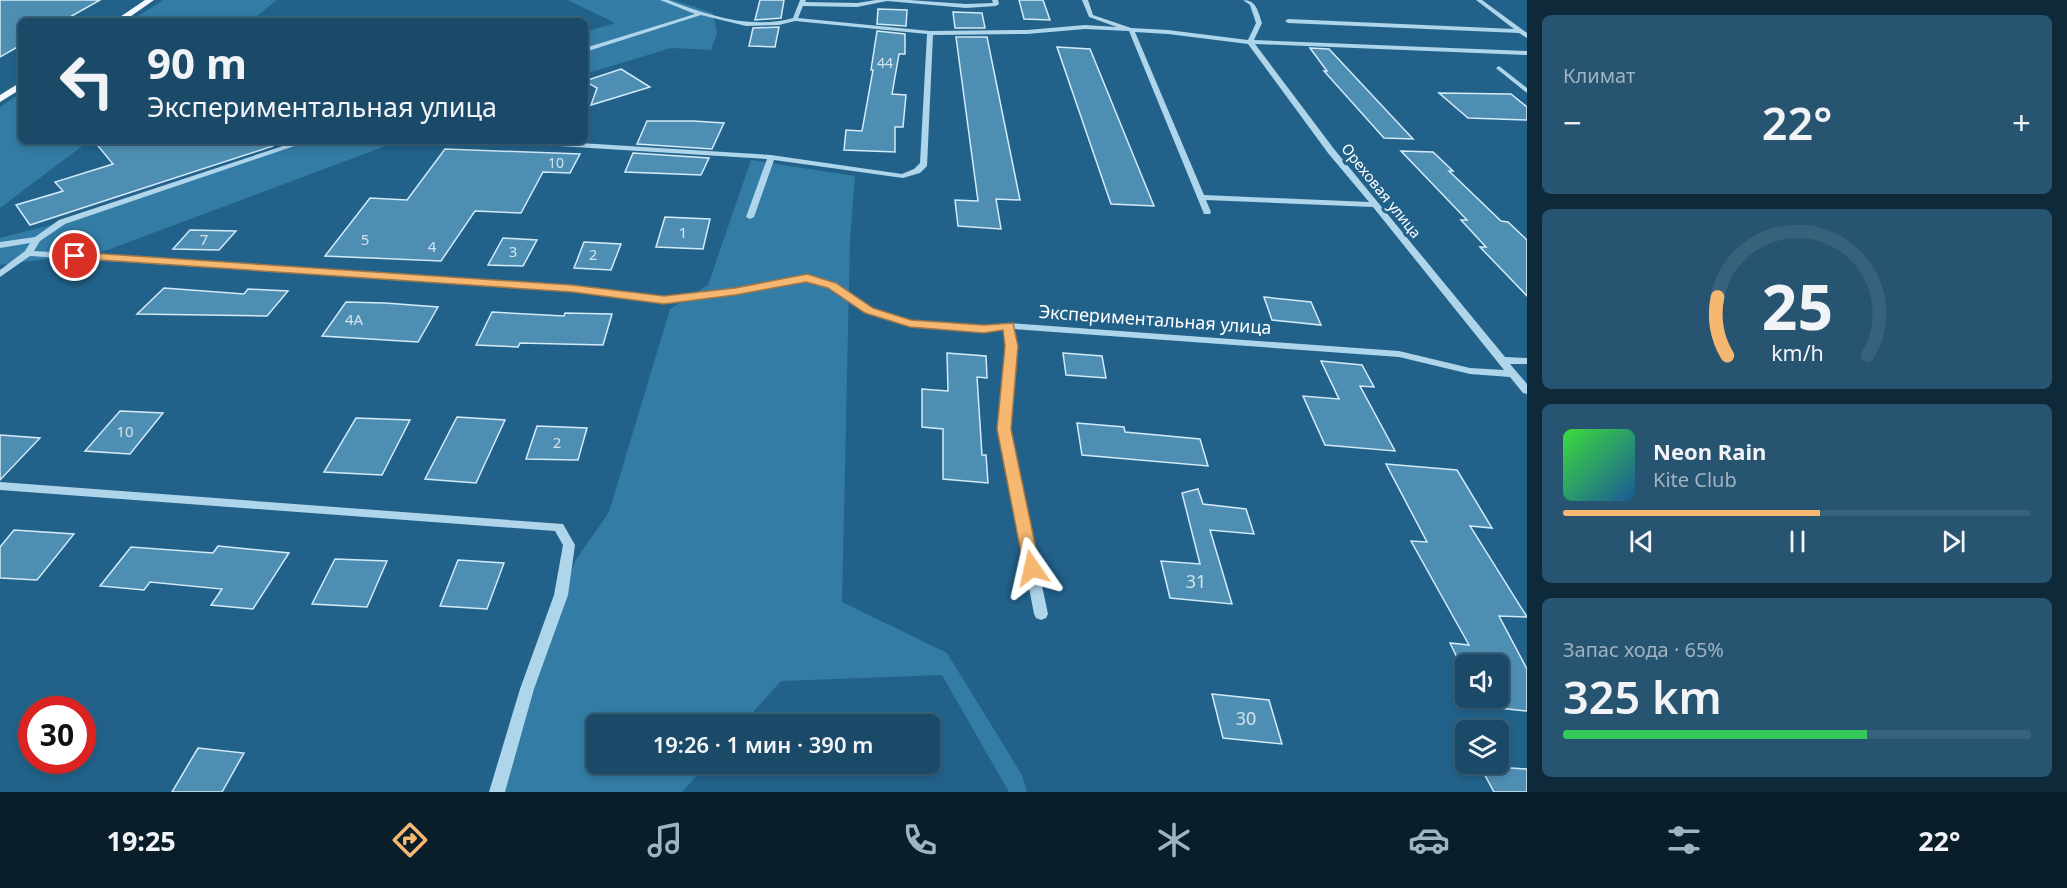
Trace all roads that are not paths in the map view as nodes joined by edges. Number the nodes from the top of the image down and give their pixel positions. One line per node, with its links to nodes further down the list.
1 (150, 0): 11 (main road)
2 (663, 0): 10 (street)
3 (887, 0): 4 (street); 9 (street)
4 (995, 0)
5 (1085, 0): 15 (street)
6 (1246, 0): 19 (street)
7 (1479, 0): 16 (street)
8 (803, 2): 9 (street); 12 (street)
9 (857, 5): 14 (street)
10 (699, 14): 12 (street); 20 (street)
11 (123, 18)
12 (795, 19): 14 (street)
13 (1288, 21): 16 (street)
14 (850, 23): 17 (street)
15 (1131, 30): 17 (street); 19 (street); 29 (street)
16 (1520, 31): 18 (street)
17 (930, 33): 28 (street)
18 (1527, 36)
19 (1250, 42): 21 (street); 30 (street, Ореховая улица)
20 (588, 49)
21 (1527, 53)
22 (1498, 68): 24 (street)
23 (18, 87): 25 (main road)
24 (1527, 91)
25 (0, 99)
26 (296, 144): 33 (street)
27 (559, 144): 28 (street)
28 (771, 158): 32 (street)
29 (1201, 197): 30 (street); 31 (street)
30 (1375, 205): 38 (street, Ореховая улица)
31 (1207, 212)
32 (750, 217)
33 (38, 239): 34 (street); 35 (street)
34 (0, 245)
35 (28, 252): 36 (street); 37 (street, Экспериментальная улица)
36 (0, 274)
37 (1008, 326): 40 (street, Экспериментальная улица); 43 (street)
38 (1502, 360): 39 (street); 40 (street, Ореховая улица)
39 (1527, 361)
40 (1513, 374): 41 (street, Ореховая улица)
41 (1527, 391)
42 (0, 486): 44 (street)
43 (1041, 614)
44 (497, 792)

